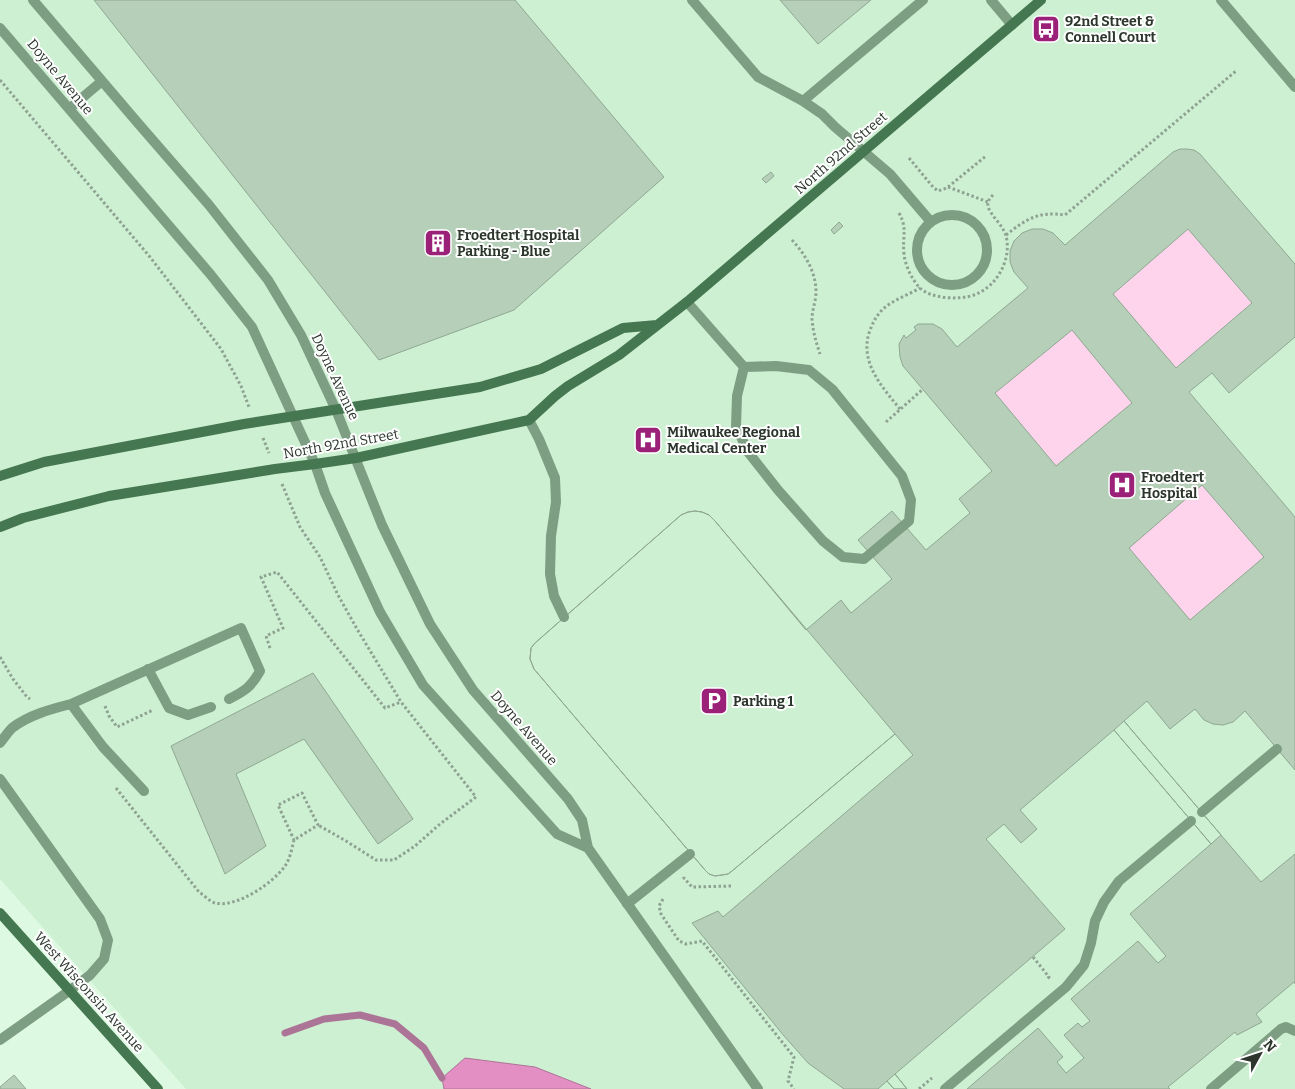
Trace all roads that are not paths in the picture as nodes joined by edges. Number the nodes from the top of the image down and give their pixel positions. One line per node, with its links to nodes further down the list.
1 (33, 0): 9 (street, Doyne Avenue)
2 (692, 0): 11 (street)
3 (923, 0): 11 (street)
4 (991, 0): 7 (street)
5 (1041, 0): 7 (street, North 92nd Street)
6 (1221, 0): 10 (street)
7 (1012, 25): 13 (street, North 92nd Street)
8 (0, 28): 12 (street, Doyne Avenue)
9 (102, 81): 12 (street); 18 (street, Doyne Avenue)
10 (1295, 87)
11 (803, 101): 13 (street)
12 (69, 109): 19 (street, Doyne Avenue)
13 (864, 152): 14 (street); 15 (street, North 92nd Street)
14 (931, 222): 14 (street)
15 (687, 302): 16 (street, North 92nd Street); 17 (street)
16 (658, 325): 18 (street); 20 (street, North 92nd Street)
17 (744, 367): 17 (street)
18 (336, 410): 19 (street); 21 (street, Doyne Avenue)
19 (293, 416): 22 (street, Doyne Avenue); 23 (street)
20 (529, 420): 21 (street, North 92nd Street); 25 (street)
21 (356, 458): 22 (street, North 92nd Street); 36 (street, Doyne Avenue)
22 (315, 464): 24 (street, North 92nd Street); 36 (street, Doyne Avenue)
23 (0, 476)
24 (0, 527)
25 (564, 617)
26 (148, 669): 27 (street); 28 (street); 29 (street)
27 (229, 699)
28 (71, 704): 30 (street); 33 (street)
29 (211, 707)
30 (0, 743)
31 (1277, 749): 34 (street)
32 (0, 779): 40 (street)
33 (144, 791)
34 (1202, 812)
35 (1191, 821): 45 (street)
36 (588, 848): 38 (street, Doyne Avenue)
37 (690, 854): 38 (street)
38 (627, 904): 44 (street, Doyne Avenue)
39 (0, 912): 40 (street, West Wisconsin Avenue)
40 (70, 991): 42 (street); 43 (street, West Wisconsin Avenue)
41 (1295, 1031): 46 (street)
42 (0, 1040)
43 (158, 1089)
44 (758, 1089)
45 (945, 1089)
46 (1211, 1089)

